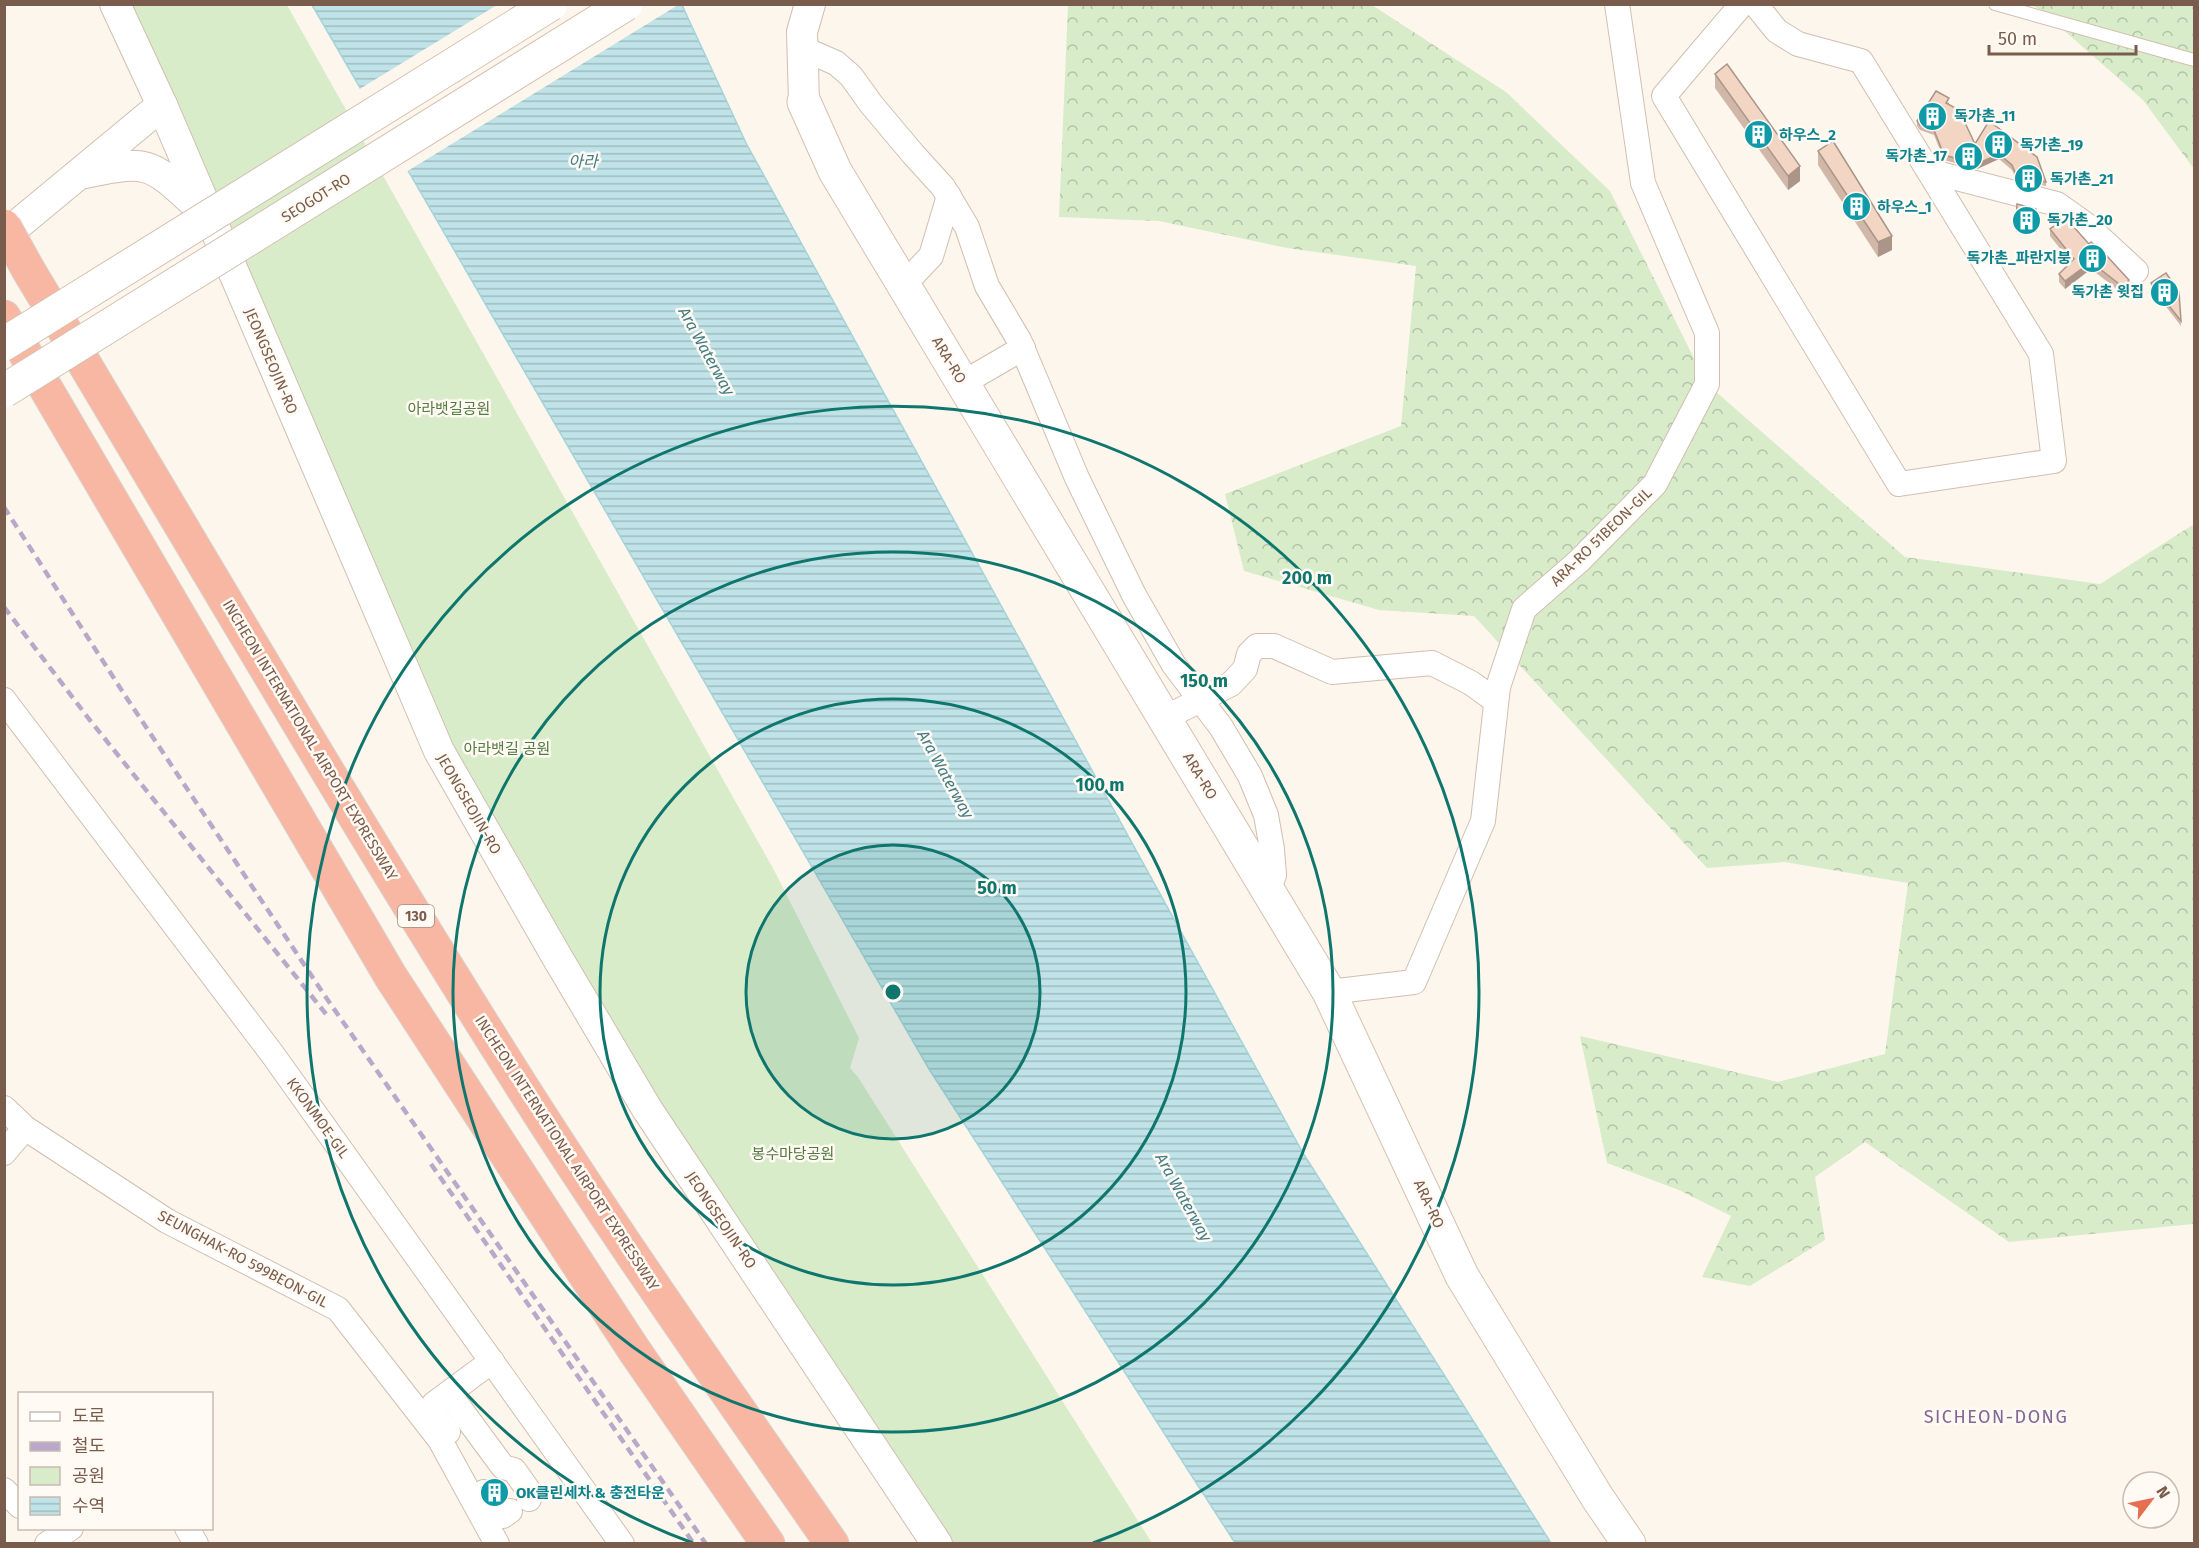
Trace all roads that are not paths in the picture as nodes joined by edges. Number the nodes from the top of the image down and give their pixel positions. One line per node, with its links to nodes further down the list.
1 (115, 4): 12 (street, JEONGSEOJIN-RO)
2 (551, 4): 22 (main road, bridge)
3 (626, 4): 25 (main road, SEOGOT-RO, bridge)
4 (810, 4): 9 (street, ARA-RO)
5 (1617, 4): 28 (street, ARA-RO 51BEON-GIL)
6 (1742, 4): 13 (street)
7 (1755, 4): 13 (street)
8 (1995, 4): 10 (lane)
9 (802, 48): 11 (street, ARA-RO); 15 (street)
10 (2194, 60)
11 (804, 102): 20 (main road, ARA-RO)
12 (162, 105): 14 (street); 16 (street, JEONGSEOJIN-RO)
13 (1929, 171): 19 (street)
14 (77, 174): 16 (street); 18 (street)
15 (949, 196): 20 (street); 23 (street)
16 (208, 215): 45 (street, JEONGSEOJIN-RO)
17 (4, 226): 44 (highway, INCHEON INTERNATIONAL AIRPORT EXPRESSWAY / 130, bridge)
18 (4, 236)
19 (2136, 271)
20 (902, 282): 24 (main road, ARA-RO)
21 (4, 316): 43 (highway)
22 (4, 344)
23 (1023, 348): 24 (street); 27 (street)
24 (963, 383): 29 (main road, ARA-RO)
25 (4, 391)
26 (4, 700): 35 (street, KKONMOE-GIL)
27 (1200, 700): 28 (street); 29 (street); 30 (street)
28 (1496, 701): 31 (street, ARA-RO 51BEON-GIL)
29 (1165, 718): 30 (main road, ARA-RO)
30 (1269, 891): 31 (main road, ARA-RO)
31 (1329, 992): 46 (main road, ARA-RO)
32 (4, 1108): 33 (street, SEUNGHAK-RO 599BEON-GIL)
33 (26, 1128): 34 (street); 41 (street, SEUNGHAK-RO 599BEON-GIL)
34 (4, 1152)
35 (492, 1361): 36 (street); 42 (street, KKONMOE-GIL)
36 (453, 1390): 36 (street)
37 (4, 1490): 38 (street)
38 (18, 1504)
39 (188, 1530): 40 (street)
40 (196, 1544)
41 (497, 1544)
42 (622, 1544)
43 (768, 1544)
44 (832, 1544)
45 (937, 1544)
46 (1629, 1544)

